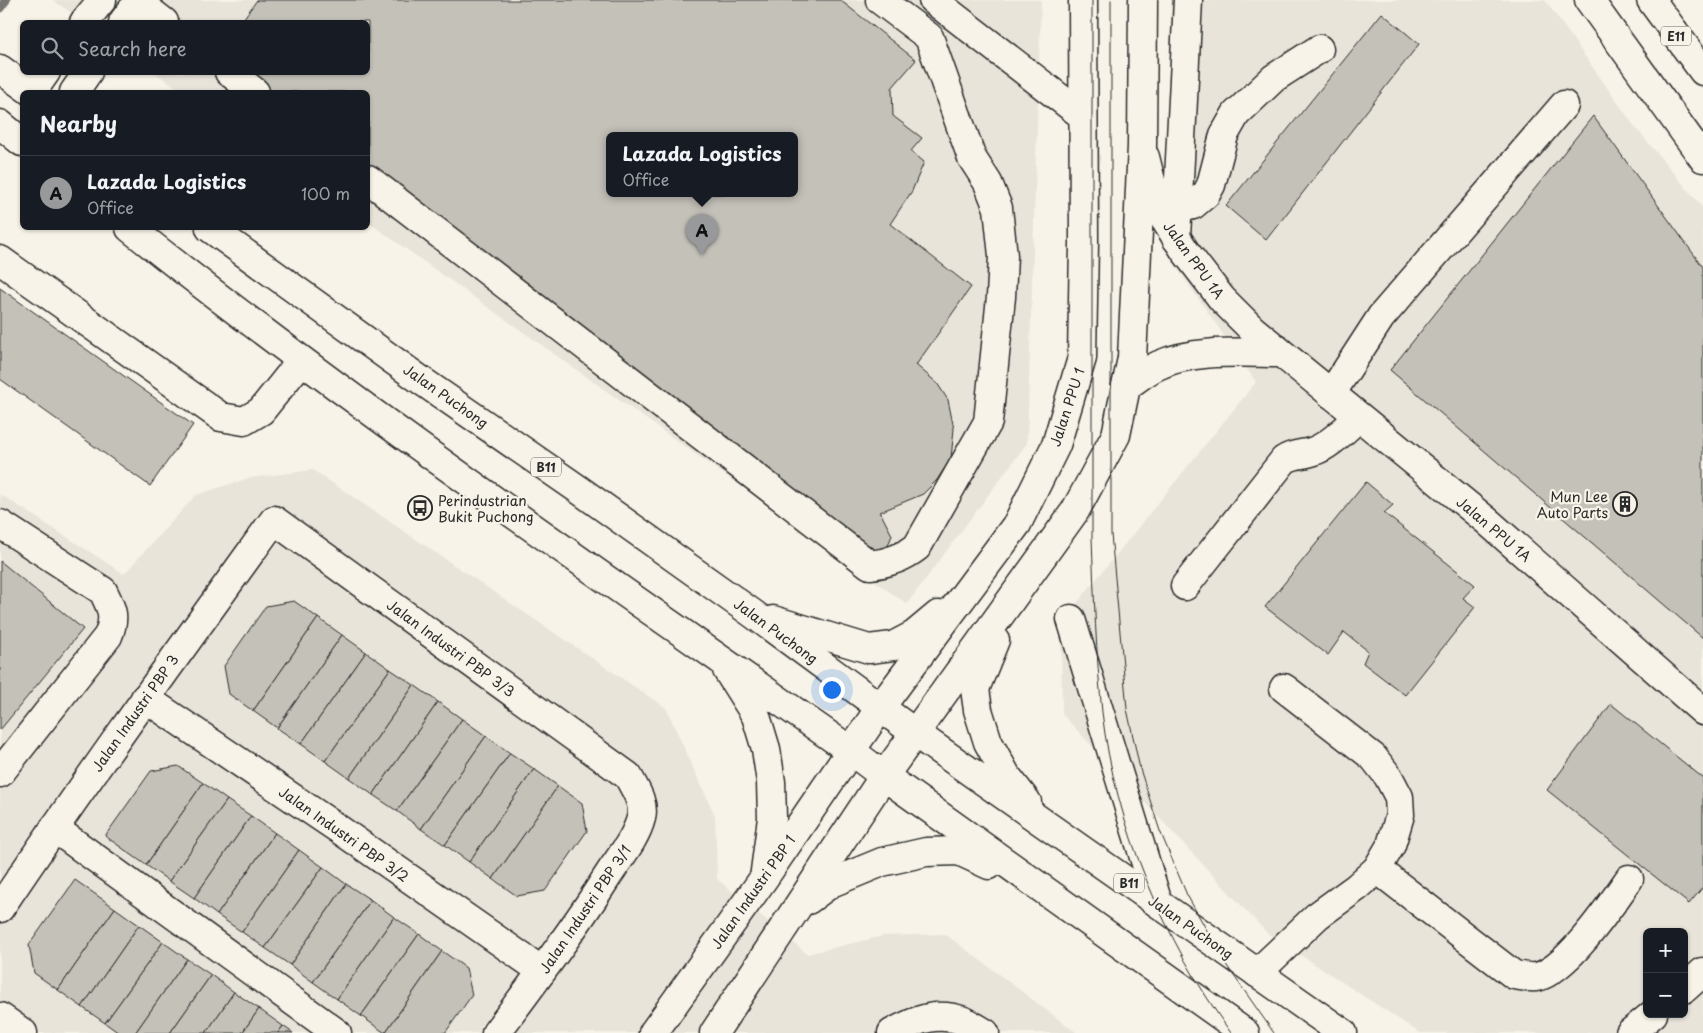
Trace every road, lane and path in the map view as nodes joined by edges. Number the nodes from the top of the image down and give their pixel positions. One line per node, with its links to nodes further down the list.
1 (102, 0): 9 (main road)
2 (880, 0): 28 (main road)
3 (1082, 0): 23 (main road, Jalan PPU 1)
4 (1143, 0): 26 (main road)
5 (1188, 0): 29 (main road)
6 (1589, 0): 27 (main road)
7 (1651, 0): 14 (main road, E11)
8 (940, 2): 23 (main road)
9 (86, 20)
10 (124, 20): 11 (main road)
11 (161, 20)
12 (1319, 49): 29 (main road)
13 (1, 70): 18 (main road)
14 (1703, 71)
15 (44, 75): 19 (main road)
16 (86, 75): 20 (main road)
17 (233, 75): 21 (main road)
18 (29, 90)
19 (33, 90)
20 (75, 90)
21 (252, 90)
22 (1564, 105): 37 (main road)
23 (1083, 116): 42 (main road, Jalan PPU 1)
24 (0, 124): 25 (main road)
25 (20, 140)
26 (1142, 146): 32 (main road, Jalan PPU 1A); 36 (main road)
27 (1703, 158)
28 (370, 181)
29 (1178, 209): 32 (main road)
30 (133, 230): 35 (main road)
31 (213, 230): 44 (main road, Jalan Puchong / B11)
32 (1176, 238): 34 (main road, Jalan PPU 1A)
33 (0, 260): 35 (main road)
34 (1280, 353): 36 (main road); 37 (main road, Jalan PPU 1A)
35 (302, 361): 46 (main road)
36 (1126, 386): 43 (main road)
37 (1331, 394): 38 (main road, Jalan PPU 1A)
38 (1359, 417): 41 (main road); 50 (main road, Jalan PPU 1A)
39 (274, 520): 48 (main road, Jalan Industri PBP 3); 54 (main road, Jalan Industri PBP 3/3)
40 (0, 524): 53 (main road)
41 (1185, 586)
42 (967, 592): 44 (main road); 49 (main road, Jalan PPU 1)
43 (1011, 599): 51 (main road); 56 (main road)
44 (752, 613): 49 (main road, Jalan Puchong / B11)
45 (1070, 619): 62 (main road)
46 (722, 660): 52 (main road); 59 (main road)
47 (1284, 688): 58 (main road)
48 (145, 698): 57 (main road, Jalan Industri PBP 3); 65 (main road, Jalan Industri PBP 3/2)
49 (880, 708): 51 (main road, Jalan Puchong / B11); 52 (main road, Jalan PPU 1)
50 (1703, 711)
51 (915, 733): 55 (main road); 56 (main road, Jalan Puchong / B11)
52 (851, 751): 55 (main road); 59 (main road, Jalan Industri PBP 1)
53 (0, 772)
54 (628, 776): 65 (main road, Jalan Industri PBP 3/1)
55 (884, 776): 61 (main road); 64 (main road)
56 (1046, 825): 62 (main road, Jalan Puchong / B11)
57 (54, 828): 63 (main road, Jalan Industri PBP 3); 72 (main road)
58 (1377, 869): 60 (main road); 67 (main road)
59 (764, 878): 74 (main road, Jalan Industri PBP 1)
60 (1629, 879)
61 (1042, 889): 64 (main road); 78 (main road)
62 (1158, 903): 67 (main road, Jalan Puchong / B11)
63 (0, 908)
64 (794, 911): 75 (main road)
65 (542, 971): 73 (main road, Jalan Industri PBP 3/1)
66 (1703, 972): 68 (main road)
67 (1257, 974): 79 (main road, Jalan Puchong / B11)
68 (1688, 985)
69 (0, 1017): 71 (main road)
70 (1648, 1018): 80 (main road)
71 (23, 1033)
72 (337, 1033)
73 (496, 1033)
74 (654, 1033)
75 (714, 1033)
76 (892, 1033): 77 (main road)
77 (985, 1033)
78 (1245, 1033)
79 (1343, 1033)
80 (1630, 1033)

